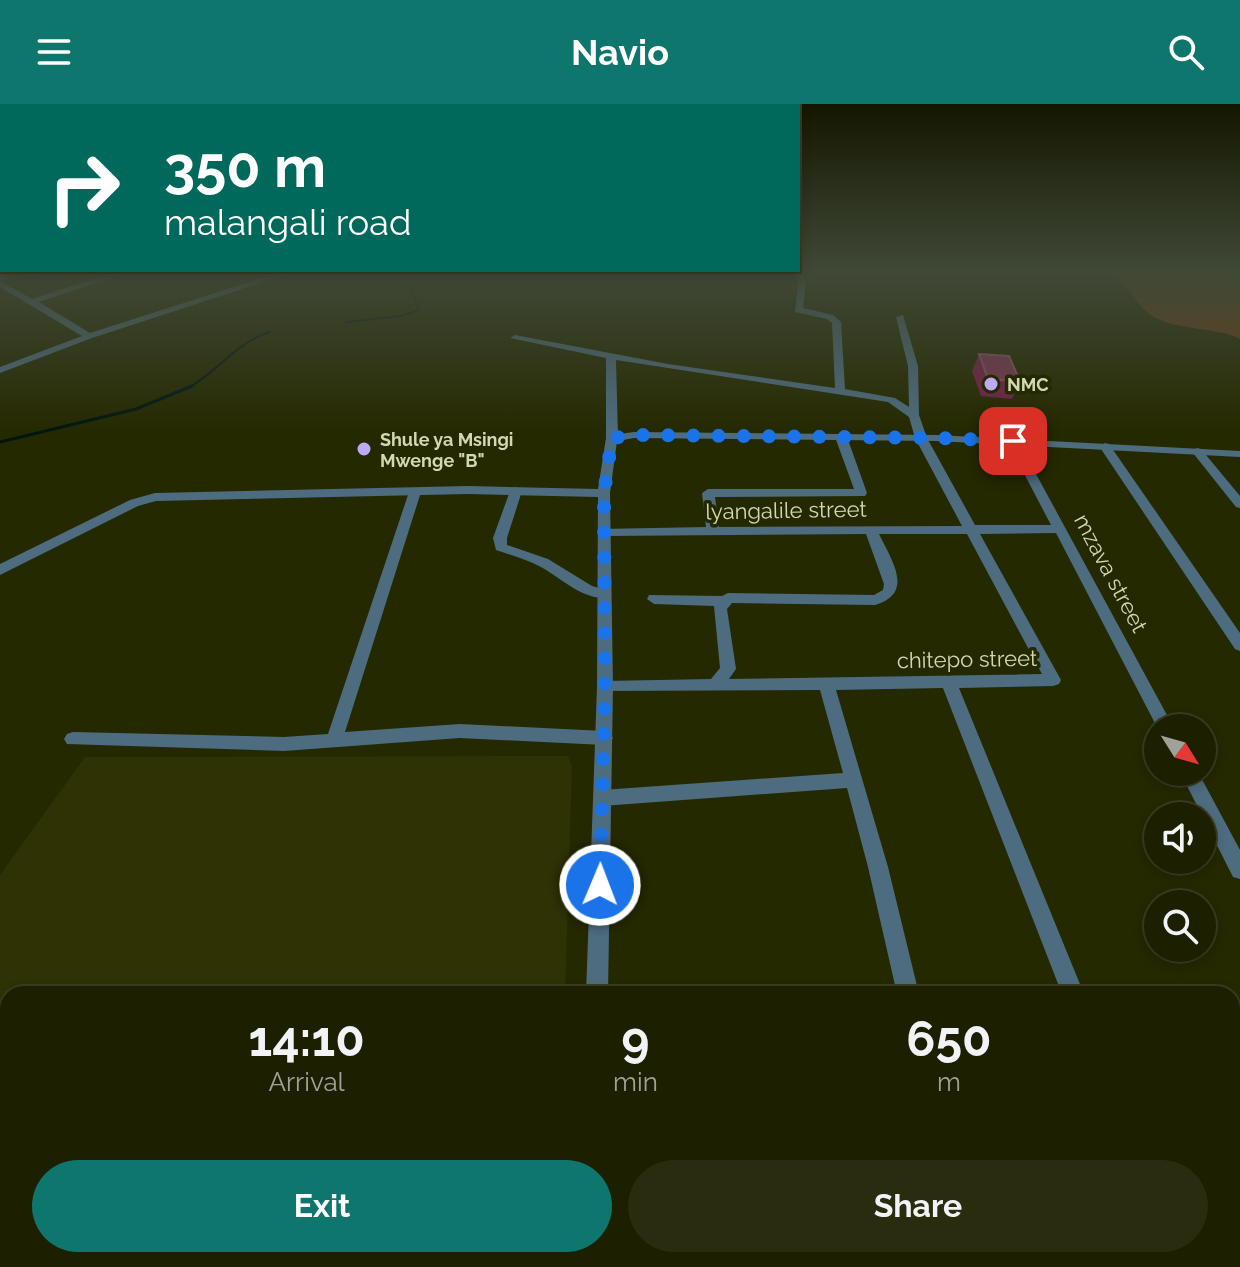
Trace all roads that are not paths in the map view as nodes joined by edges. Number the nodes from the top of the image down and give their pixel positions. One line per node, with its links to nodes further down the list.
1 (72, 325): 5 (street)
2 (123, 325): 5 (street)
3 (836, 325): 9 (street)
4 (902, 325): 10 (street, chitepo street)
5 (89, 336): 8 (street)
6 (515, 338): 7 (street)
7 (611, 357): 9 (street); 12 (street)
8 (0, 370)
9 (840, 391): 10 (street)
10 (914, 415): 13 (street, chitepo street)
11 (841, 437): 12 (street); 13 (street); 25 (street)
12 (612, 438): 20 (street)
13 (921, 438): 14 (street); 22 (street, chitepo street)
14 (1013, 441): 15 (street); 23 (street, mzava street)
15 (1105, 446): 16 (street); 31 (street)
16 (1197, 451): 17 (street); 21 (street)
17 (1240, 454)
18 (516, 491): 19 (street); 20 (street); 28 (street)
19 (415, 492): 27 (street); 37 (street)
20 (604, 493): 26 (street)
21 (1240, 504)
22 (967, 528): 23 (street, lyangalile street); 24 (street, lyangalile street); 32 (street, chitepo street)
23 (1060, 529): 36 (street, mzava street)
24 (871, 530): 25 (street, lyangalile street); 30 (street)
25 (713, 531): 26 (street, lyangalile street)
26 (605, 532): 28 (street)
27 (0, 570)
28 (604, 594): 35 (street)
29 (654, 599): 30 (street)
30 (722, 601): 34 (street)
31 (1240, 645)
32 (948, 681): 33 (street, chitepo street); 46 (street)
33 (826, 683): 34 (street, chitepo street); 40 (street)
34 (715, 685): 35 (street, chitepo street)
35 (605, 687): 38 (street)
36 (1159, 714)
37 (335, 738): 38 (street); 39 (street)
38 (604, 738): 42 (street)
39 (73, 739)
40 (853, 780): 42 (street); 45 (street)
41 (1196, 786): 43 (street)
42 (602, 798): 44 (street)
43 (1240, 870)
44 (597, 986)
45 (906, 986)
46 (1070, 986)

